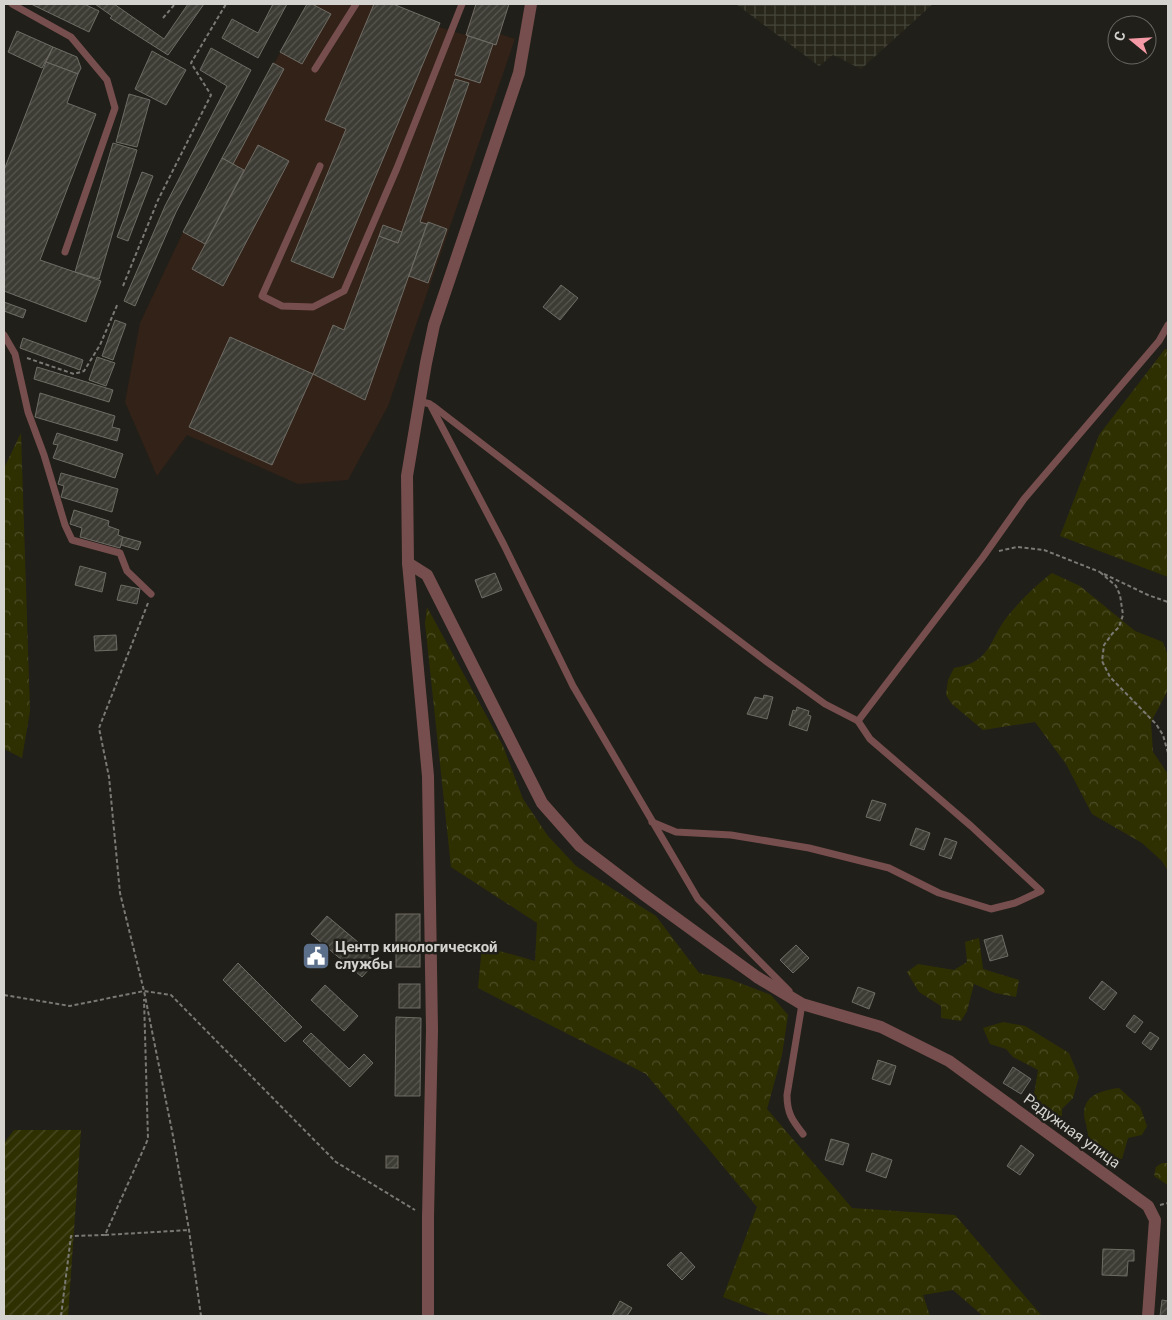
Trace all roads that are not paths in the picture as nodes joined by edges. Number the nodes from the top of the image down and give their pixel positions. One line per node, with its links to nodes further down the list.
1 (12, 4): 7 (lane)
2 (356, 4): 5 (lane)
3 (462, 4): 6 (lane)
4 (531, 4): 10 (street)
5 (315, 69)
6 (320, 166)
7 (64, 252)
8 (1168, 325): 13 (lane)
9 (4, 335): 12 (lane)
10 (424, 402): 11 (street); 13 (lane); 14 (lane)
11 (408, 563): 15 (street, Радужная улица); 17 (street)
12 (151, 594)
13 (858, 721): 14 (lane)
14 (652, 822): 15 (lane)
15 (802, 1004): 16 (lane); 18 (street, Радужная улица)
16 (803, 1134)
17 (428, 1316)
18 (1148, 1316)

